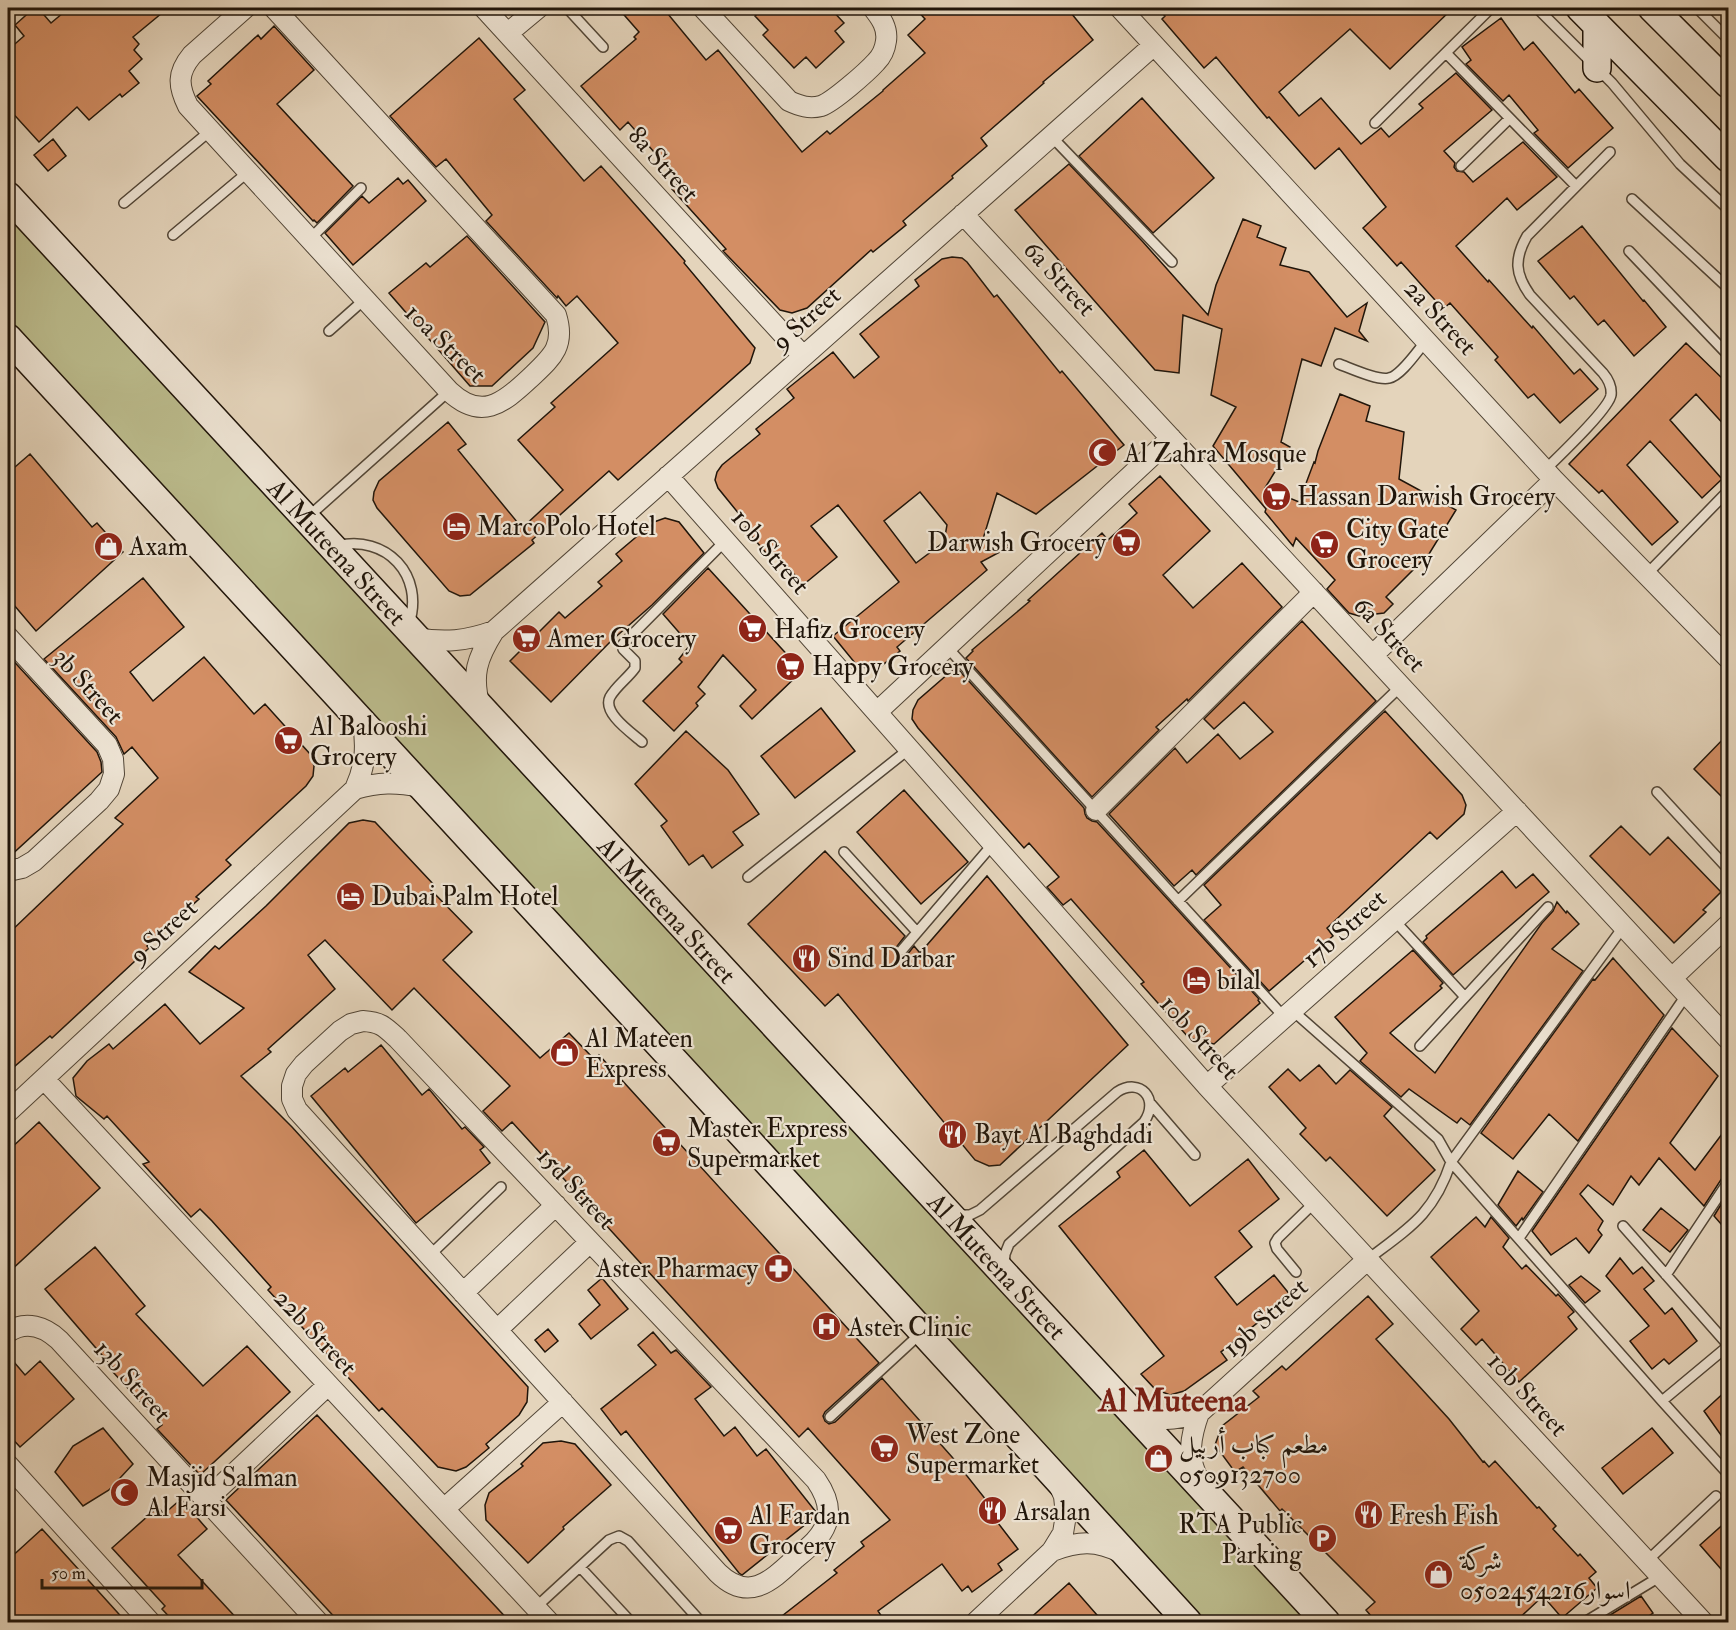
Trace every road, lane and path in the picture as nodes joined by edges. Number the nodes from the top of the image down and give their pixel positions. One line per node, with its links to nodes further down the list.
1 (245, 8): 23 (street, 10a Street)
2 (484, 8): 14 (street, 8a Street)
3 (538, 8): 14 (street)
4 (567, 8): 17 (lane)
5 (703, 8): 6 (street)
6 (873, 8)
7 (1120, 8): 16 (street, 2a Street)
8 (1491, 8): 18 (lane)
9 (1537, 8): 19 (lane)
10 (1652, 8): 20 (street)
11 (1697, 8): 15 (lane)
12 (279, 9): 48 (street, 10a Street)
13 (1588, 16): 19 (street); 26 (street)
14 (508, 33): 46 (street, 8a Street)
15 (1728, 39)
16 (1154, 45): 24 (street, 9 Street); 44 (street, 2a Street)
17 (603, 47)
18 (1446, 53): 21 (lane); 22 (lane)
19 (1597, 68): 34 (lane)
20 (1728, 84)
21 (1509, 119): 27 (lane); 29 (lane)
22 (1375, 123)
23 (210, 131): 28 (street, 10a Street); 33 (lane)
24 (1052, 136): 35 (street, 9 Street); 39 (lane)
25 (1610, 152): 29 (lane)
26 (1728, 158)
27 (1461, 166)
28 (248, 172): 36 (lane); 37 (street, 10a Street)
29 (1576, 186): 50 (lane)
30 (361, 188): 37 (lane)
31 (8, 196): 53 (street, Al Muteena Street)
32 (1632, 199): 40 (lane)
33 (124, 203)
34 (1728, 209)
35 (963, 214): 46 (street, 9 Street); 49 (street, 6a Street)
36 (173, 235)
37 (310, 239): 41 (street, 10a Street)
38 (1629, 251): 45 (lane)
39 (1172, 262)
40 (1728, 288)
41 (365, 299): 42 (lane); 48 (street, 10a Street)
42 (329, 331)
43 (8, 338): 67 (street)
44 (1426, 341): 47 (lane); 50 (street, 2a Street)
45 (1728, 355)
46 (803, 356): 51 (street, 9 Street)
47 (1338, 364)
48 (449, 391): 53 (lane)
49 (1171, 438): 57 (street, 6a Street); 61 (street)
50 (1550, 475): 56 (street, 2a Street); 62 (street)
51 (668, 476): 54 (street, 10b Street); 58 (street, 9 Street)
52 (1728, 491): 56 (lane)
53 (306, 518): 55 (street, Al Muteena Street)
54 (725, 541): 66 (street, 10b Street); 68 (lane)
55 (332, 547): 59 (street, Al Muteena Street); 59 (lane)
56 (1646, 576): 63 (street, 2a Street)
57 (1314, 592): 62 (street, 6a Street); 73 (street)
58 (494, 632): 59 (street, 9 Street); 65 (street, 9 Street)
59 (412, 633): 65 (street, Al Muteena Street)
60 (8, 637): 78 (street, 3b Street)
61 (947, 647): 66 (street); 73 (lane)
62 (1373, 655): 64 (street, 6a Street)
63 (1728, 658)
64 (1401, 686): 74 (street, 6a Street); 80 (lane)
65 (481, 710): 103 (street, Al Muteena Street)
66 (877, 712): 69 (street, 10b Street)
67 (363, 725): 70 (street); 71 (street, 9 Street)
68 (642, 742)
69 (909, 749): 75 (street, 10b Street); 79 (lane)
70 (420, 787): 71 (street); 115 (street)
71 (355, 789): 93 (street, 9 Street)
72 (1657, 792): 77 (lane)
73 (1096, 810): 80 (lane)
74 (1517, 810): 82 (street, 17b Street); 84 (street, 6a Street)
75 (993, 844): 85 (lane); 94 (street, 10b Street)
76 (844, 852): 85 (lane)
77 (1728, 869)
78 (8, 871)
79 (748, 877)
80 (1178, 901): 90 (lane)
81 (1548, 907): 89 (lane)
82 (1394, 920): 89 (lane); 90 (street, 17b Street)
83 (1728, 925): 87 (street)
84 (1624, 926): 87 (street, 6a Street); 98 (lane)
85 (917, 932): 86 (lane)
86 (902, 950)
87 (1672, 978): 88 (street, 6a Street)
88 (1687, 994): 91 (street, 6a Street); 105 (lane)
89 (1465, 997): 92 (lane)
90 (1288, 1014): 94 (street, 17b Street); 98 (lane)
91 (1728, 1039)
92 (1420, 1046)
93 (44, 1079): 96 (street, 9 Street); 117 (street, 22b Street)
94 (1207, 1086): 101 (street, 10b Street)
95 (1151, 1104): 97 (lane); 103 (lane); 111 (lane)
96 (8, 1112)
97 (1195, 1155)
98 (1451, 1162): 105 (lane); 108 (lane)
99 (1728, 1182): 110 (lane)
100 (501, 1187): 107 (lane)
101 (1314, 1203): 108 (street, 10b Street); 109 (lane)
102 (556, 1205): 106 (street, 15d Street); 107 (street, 15d Street); 112 (street)
103 (949, 1214): 111 (street, Al Muteena Street)
104 (1623, 1226): 110 (lane)
105 (1519, 1239): 118 (lane)
106 (590, 1242): 113 (street); 119 (street, 15d Street)
107 (429, 1256): 112 (street, 15d Street)
108 (1367, 1260): 121 (street, 19b Street); 132 (street, 10b Street)
109 (1296, 1272)
110 (1666, 1275): 116 (lane)
111 (1006, 1277): 120 (street, Al Muteena Street)
112 (463, 1293): 113 (street, 15d Street)
113 (497, 1330): 119 (street, 15d Street)
114 (8, 1332): 128 (street, 13b Street)
115 (922, 1332): 122 (lane); 125 (street)
116 (1728, 1345): 118 (lane)
117 (328, 1385): 128 (street); 129 (street, 22b Street)
118 (1662, 1401): 124 (lane)
119 (563, 1402): 129 (street)
120 (1128, 1408): 121 (street, 19b Street); 126 (street, Al Muteena Street)
121 (1199, 1413): 126 (street)
122 (830, 1417)
123 (8, 1465): 137 (street)
124 (1728, 1474)
125 (1057, 1479): 130 (street); 131 (street)
126 (1206, 1492): 144 (street, Al Muteena Street)
127 (1716, 1496): 132 (lane)
128 (206, 1500): 138 (street, 13b Street)
129 (444, 1509): 135 (street, 22b Street)
130 (1052, 1551): 131 (street); 142 (street)
131 (1126, 1555): 143 (street)
132 (1646, 1562): 134 (street, 10b Street)
133 (580, 1567): 135 (lane); 140 (lane); 141 (lane)
134 (1661, 1576): 136 (lane); 146 (street, 10b Street)
135 (535, 1608): 139 (street, 22b Street)
136 (1597, 1620): 145 (lane)
137 (150, 1623)
138 (318, 1623)
139 (549, 1623)
140 (631, 1623)
141 (701, 1623)
142 (976, 1623)
143 (1188, 1623)
144 (1326, 1623)
145 (1585, 1623)
146 (1703, 1623)

